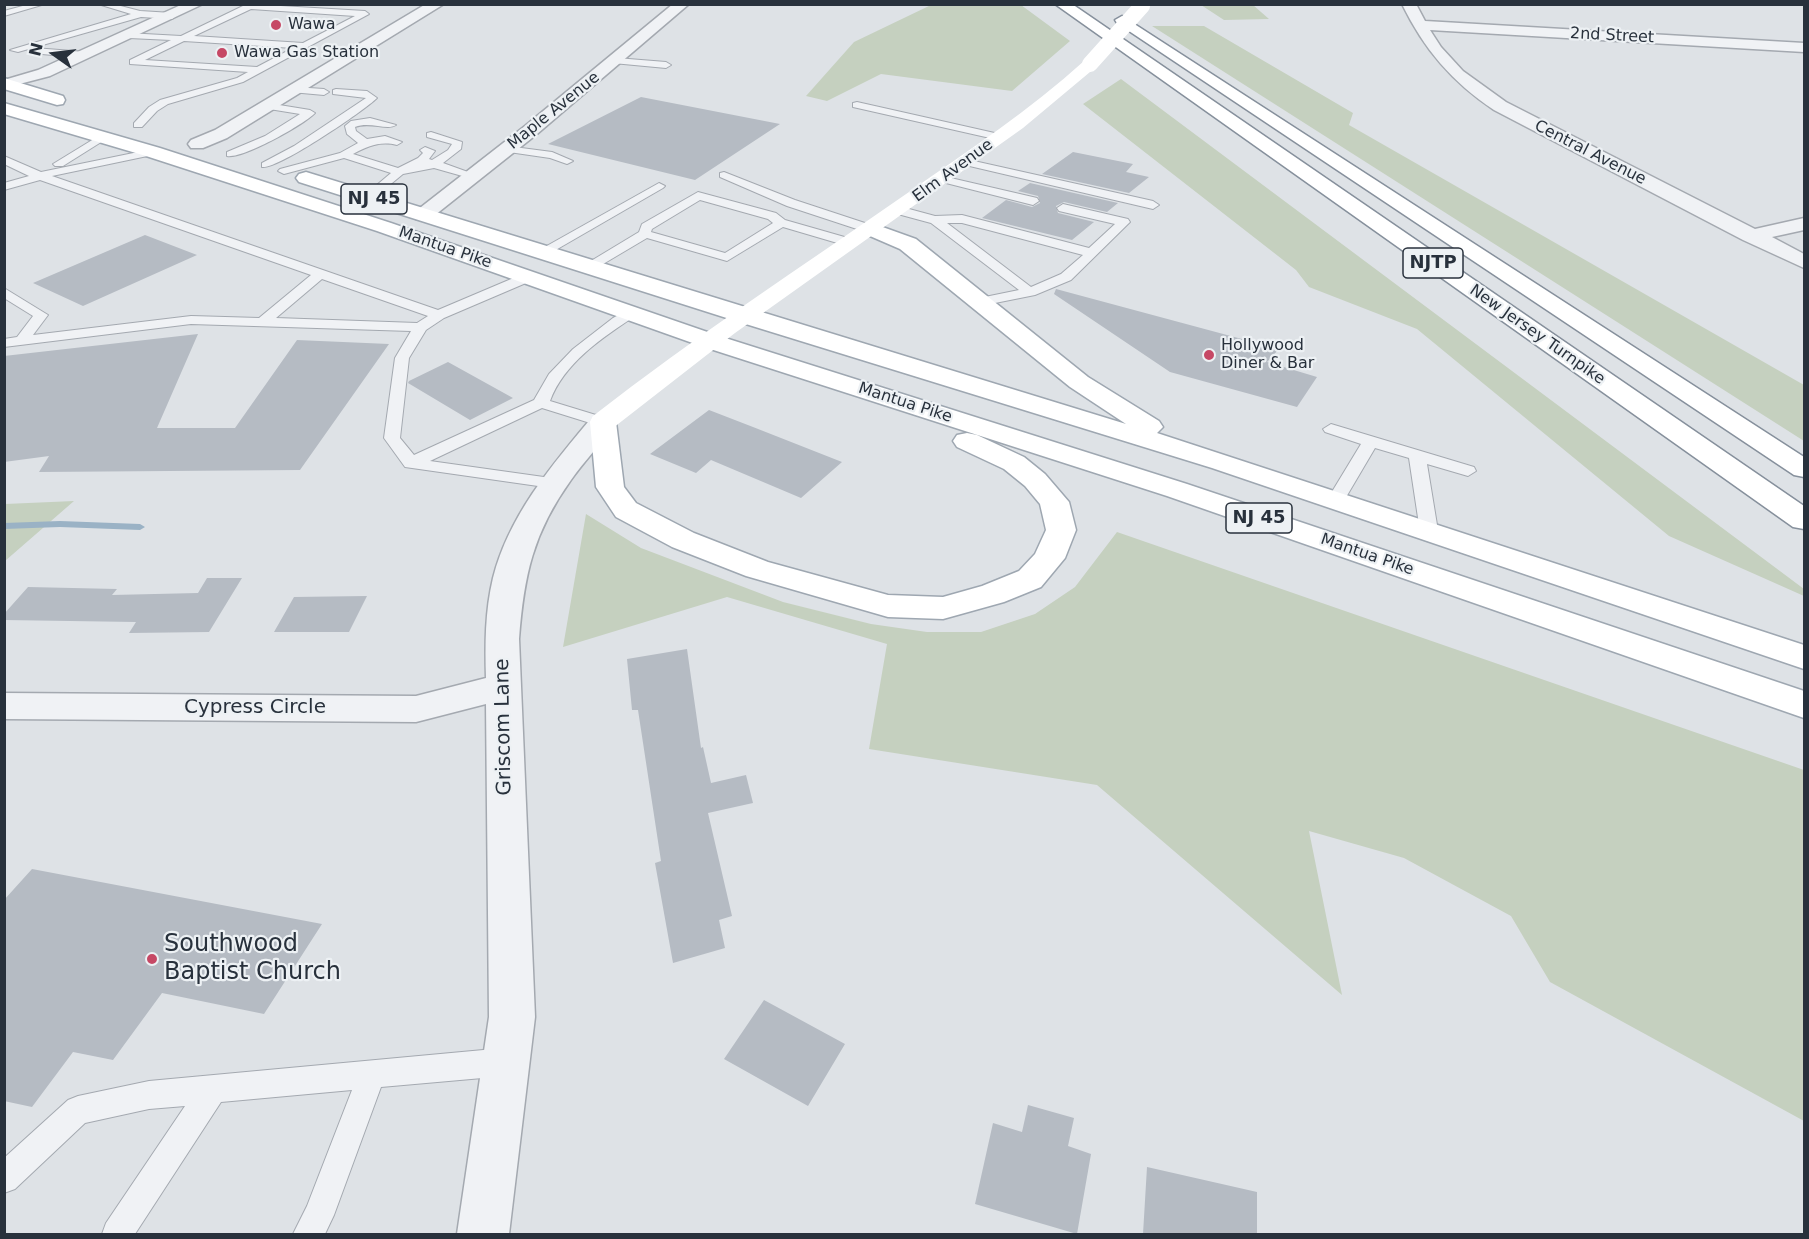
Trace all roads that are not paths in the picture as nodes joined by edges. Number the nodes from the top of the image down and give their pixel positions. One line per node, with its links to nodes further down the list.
1 (41, 4): 12 (lane)
2 (102, 4): 13 (lane)
3 (196, 4): 14 (street)
4 (437, 4): 27 (street)
5 (682, 4): 23 (street, Maple Avenue)
6 (1062, 4): 105 (main road, New Jersey Turnpike / NJTP)
7 (1409, 4): 15 (street, Central Avenue)
8 (228, 5): 10 (lane)
9 (1143, 5): 40 (main road, Elm Avenue, bridge)
10 (250, 6): 17 (lane); 18 (lane)
11 (1109, 11): 101 (main road, New Jersey Turnpike / NJTP)
12 (4, 14)
13 (141, 14): 14 (lane); 21 (lane)
14 (172, 16): 16 (street)
15 (1419, 25): 19 (street, 2nd Street); 75 (street, Central Avenue)
16 (129, 35): 17 (lane); 22 (street)
17 (182, 38): 18 (lane); 25 (lane)
18 (304, 46): 25 (lane)
19 (1804, 47)
20 (4, 48): 21 (lane)
21 (18, 50): 22 (lane)
22 (85, 55): 26 (street)
23 (616, 61): 24 (lane); 48 (street, Maple Avenue)
24 (666, 65)
25 (258, 70): 35 (lane)
26 (6, 84): 30 (main road)
27 (294, 90): 28 (lane); 32 (street)
28 (324, 92)
29 (336, 92): 45 (lane)
30 (73, 105)
31 (857, 105): 40 (lane)
32 (267, 106): 42 (lane); 44 (street)
33 (4, 108): 39 (main road, Mantua Pike / NJ 45)
34 (116, 118): 35 (main road)
35 (138, 125): 37 (main road)
36 (391, 125): 47 (lane)
37 (158, 131)
38 (431, 135): 55 (lane)
39 (102, 136): 49 (main road, Mantua Pike / NJ 45); 59 (lane)
40 (999, 137): 54 (main road, Elm Avenue)
41 (177, 138): 44 (main road, Mantua Pike / NJ 45)
42 (264, 140): 45 (lane); 51 (lane)
43 (397, 142): 47 (lane)
44 (197, 144): 51 (main road, Mantua Pike / NJ 45)
45 (298, 148): 57 (lane)
46 (381, 148): 47 (lane)
47 (366, 149): 50 (lane)
48 (506, 149): 53 (lane); 60 (street, Maple Avenue)
49 (153, 152): 59 (lane); 81 (main road, Mantua Pike / NJ 45)
50 (348, 153): 56 (lane); 57 (lane)
51 (231, 154): 57 (main road, Mantua Pike / NJ 45)
52 (4, 159): 59 (lane)
53 (567, 161)
54 (965, 162): 61 (main road, Elm Avenue); 66 (lane)
55 (435, 164): 56 (lane); 56 (lane); 60 (lane)
56 (403, 165): 64 (lane)
57 (275, 168): 64 (main road, Mantua Pike / NJ 45)
58 (724, 175): 74 (lane)
59 (39, 176): 63 (lane); 80 (lane)
60 (473, 176): 69 (street, Maple Avenue)
61 (942, 179): 65 (lane); 68 (main road, Elm Avenue)
62 (659, 186): 76 (lane)
63 (4, 187)
64 (369, 198): 69 (main road, Mantua Pike / NJ 45)
65 (1033, 201)
66 (1153, 205)
67 (1063, 208): 77 (lane)
68 (898, 210): 70 (lane); 74 (main road, Elm Avenue)
69 (423, 214): 76 (main road, Mantua Pike / NJ 45)
70 (935, 220): 77 (lane); 83 (lane)
71 (781, 223): 73 (lane); 73 (lane); 74 (lane)
72 (1804, 224): 75 (street)
73 (645, 234): 79 (lane)
74 (861, 236): 84 (main road); 87 (main road, Elm Avenue)
75 (1750, 236): 78 (street, Central Avenue)
76 (542, 252): 79 (main road, Mantua Pike / NJ 45)
77 (1092, 253): 83 (lane)
78 (1804, 261)
79 (588, 267): 87 (main road, Mantua Pike / NJ 45)
80 (320, 274): 86 (lane); 88 (lane)
81 (528, 277): 85 (main road, Mantua Pike / NJ 45); 86 (lane)
82 (4, 292): 90 (lane)
83 (1030, 292): 84 (lane)
84 (980, 302): 100 (main road)
85 (630, 313): 91 (main road, Mantua Pike / NJ 45); 94 (lane)
86 (438, 315): 89 (lane)
87 (744, 316): 91 (main road, Griscom Lane); 100 (main road, Mantua Pike / NJ 45)
88 (262, 322): 89 (lane); 90 (lane)
89 (420, 327): 99 (lane)
90 (21, 341): 92 (lane)
91 (710, 341): 93 (main road, Mantua Pike / NJ 45); 95 (main road, Griscom Lane)
92 (4, 343)
93 (744, 352): 95 (main road); 109 (main road, Mantua Pike / NJ 45)
94 (541, 403): 95 (lane); 99 (lane)
95 (603, 422): 103 (street, Griscom Lane)
96 (1331, 429): 97 (lane)
97 (1371, 441): 98 (lane); 104 (lane)
98 (1417, 455): 102 (lane); 106 (lane)
99 (411, 462): 103 (lane)
100 (1221, 462): 104 (main road, Mantua Pike / NJ 45)
101 (1804, 469)
102 (1468, 471)
103 (552, 483): 108 (street, Griscom Lane)
104 (1336, 500): 106 (main road, Mantua Pike / NJ 45)
105 (1804, 520)
106 (1429, 531): 107 (main road, Mantua Pike / NJ 45)
107 (1804, 657)
108 (503, 687): 110 (street, Cypress Circle); 111 (street, Griscom Lane)
109 (1804, 705)
110 (4, 706)
111 (505, 1062): 112 (lane); 117 (street, Griscom Lane)
112 (372, 1074): 113 (lane); 116 (lane)
113 (213, 1089): 114 (lane); 115 (lane)
114 (4, 1178)
115 (117, 1234)
116 (308, 1234)
117 (483, 1234)

